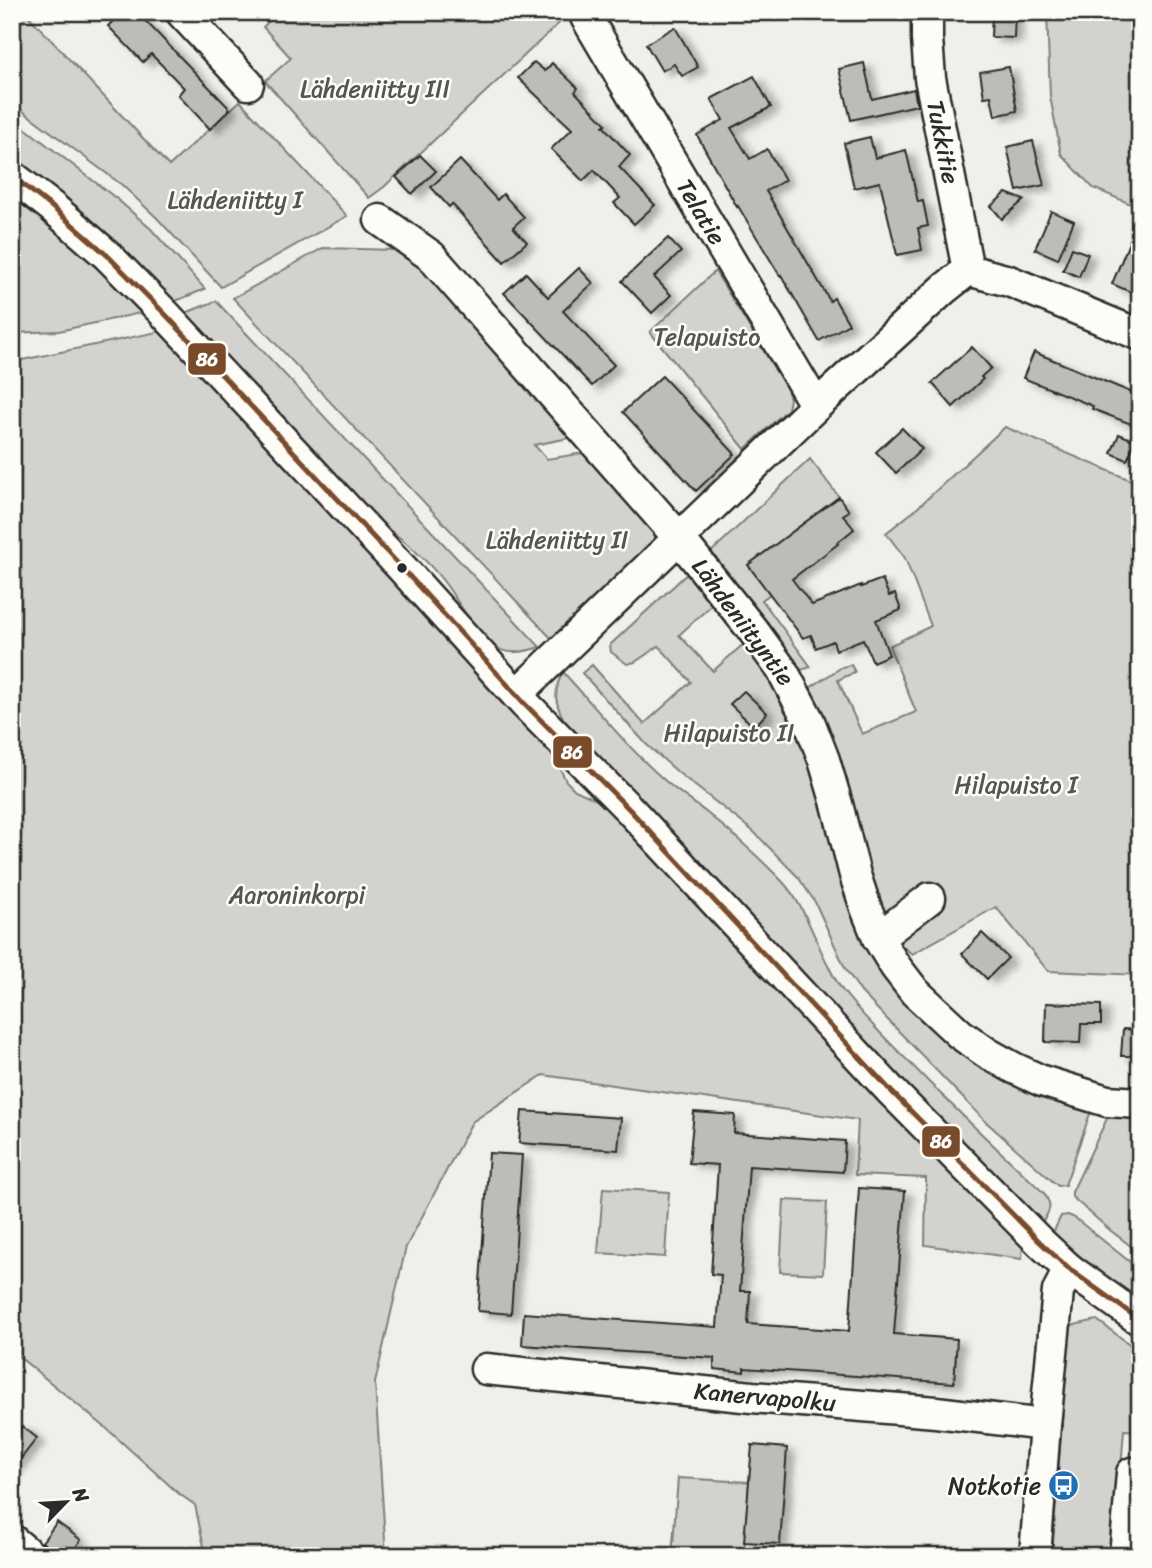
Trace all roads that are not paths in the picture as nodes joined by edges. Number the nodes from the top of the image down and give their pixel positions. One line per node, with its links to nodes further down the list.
1 (181, 12): 4 (street)
2 (927, 12): 7 (street, Tukkitie)
3 (586, 17): 9 (street, Telatie)
4 (248, 84)
5 (12, 176): 11 (street)
6 (380, 220): 10 (street, Lähdeniityntie)
7 (968, 270): 8 (street); 9 (street)
8 (1140, 335)
9 (816, 407): 10 (street)
10 (678, 538): 11 (street); 13 (street, Lähdeniityntie)
11 (517, 694): 15 (street)
12 (930, 898): 13 (street)
13 (878, 938): 14 (street, Lähdeniityntie)
14 (1140, 1103)
15 (1069, 1269): 16 (street); 18 (street)
16 (1140, 1320)
17 (486, 1369): 18 (street, Kanervapolku)
18 (1045, 1425): 22 (street)
19 (1132, 1473): 23 (street)
20 (12, 1540): 21 (street)
21 (31, 1556)
22 (1035, 1556)
23 (1125, 1556)

